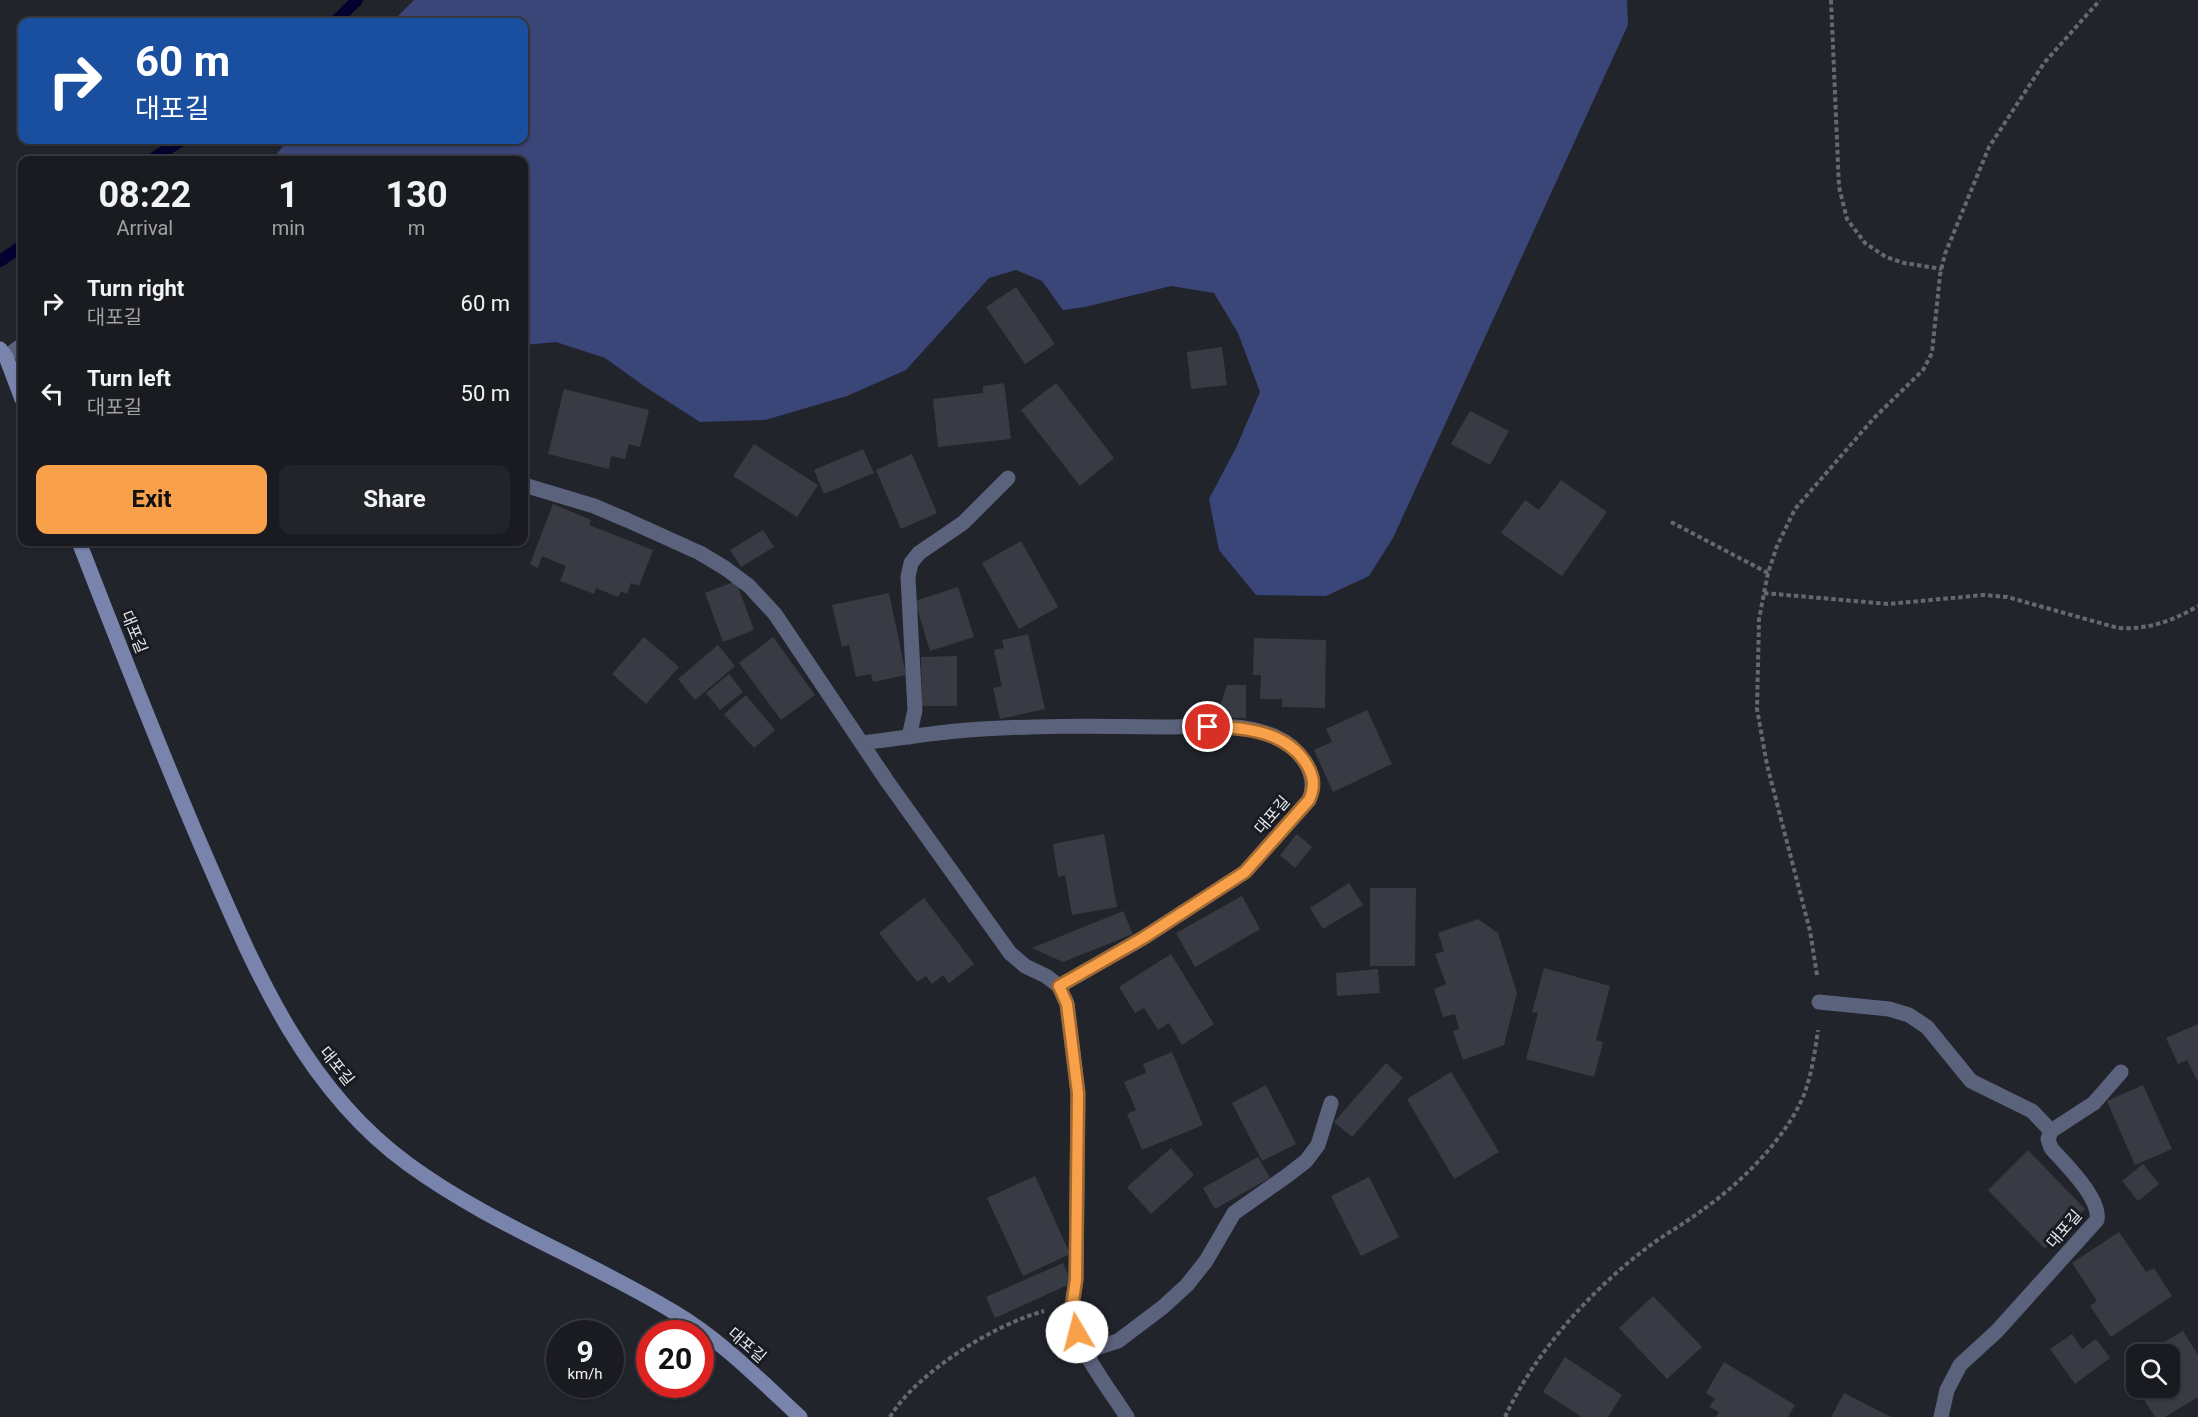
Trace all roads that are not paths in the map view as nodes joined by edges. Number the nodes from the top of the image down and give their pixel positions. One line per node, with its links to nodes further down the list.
1 (18, 347): 2 (lane)
2 (3, 353): 3 (street)
3 (18, 389)
4 (1008, 478): 7 (lane)
5 (528, 486): 8 (lane)
6 (81, 546): 15 (street, 대포길)
7 (909, 737): 8 (lane, 대포길); 9 (lane, 대포길)
8 (862, 743): 9 (lane)
9 (1059, 986): 14 (lane)
10 (1819, 1002): 13 (lane)
11 (2121, 1072): 13 (lane)
12 (1331, 1103): 14 (lane)
13 (2051, 1131): 17 (lane, 대포길)
14 (1086, 1351): 16 (lane)
15 (800, 1417)
16 (1127, 1417)
17 (1941, 1417)

